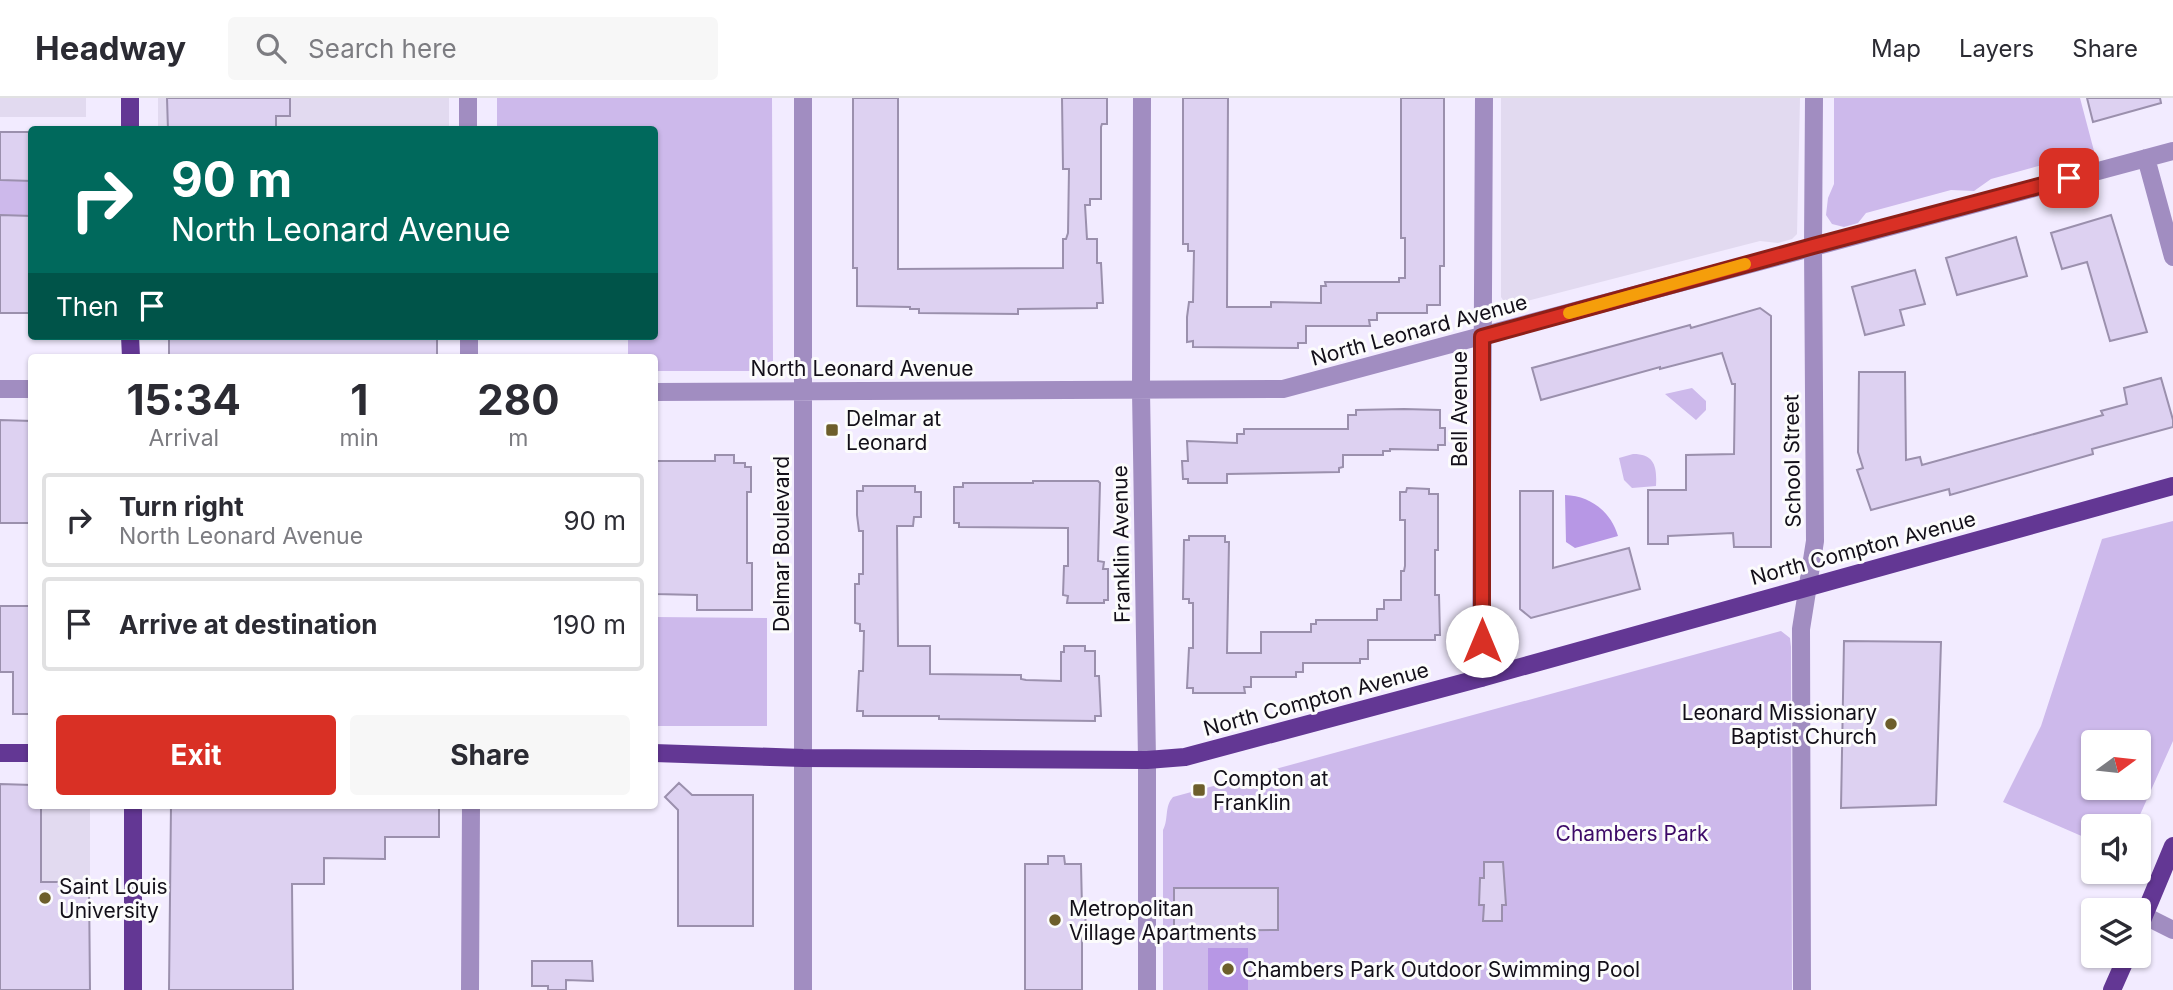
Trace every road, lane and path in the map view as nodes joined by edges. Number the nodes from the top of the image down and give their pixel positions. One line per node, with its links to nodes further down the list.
1 (130, 98): 7 (main road)
2 (468, 98): 8 (street)
3 (803, 98): 17 (street, Delmar Boulevard)
4 (1142, 98): 18 (street, Franklin Avenue)
5 (1484, 98): 13 (street, Bell Avenue)
6 (1814, 98): 11 (street, School Street)
7 (130, 126)
8 (468, 126)
9 (2173, 151): 10 (street, North Leonard Avenue)
10 (2146, 158): 11 (street, North Leonard Avenue); 12 (street)
11 (1813, 246): 13 (street, North Leonard Avenue); 20 (street, School Street)
12 (2173, 257)
13 (1482, 337): 18 (street, North Leonard Avenue); 21 (street, Bell Avenue)
14 (0, 389): 15 (street)
15 (28, 390)
16 (658, 391): 17 (street, North Leonard Avenue)
17 (804, 391): 18 (street, North Leonard Avenue); 25 (street, Delmar Boulevard)
18 (1141, 391): 26 (street, Franklin Avenue)
19 (2173, 486): 20 (main road, North Compton Avenue)
20 (1809, 586): 21 (main road, North Compton Avenue); 38 (street, School Street)
21 (1481, 678): 26 (main road, North Compton Avenue)
22 (0, 753): 23 (main road)
23 (28, 753)
24 (658, 753): 25 (main road, North Compton Avenue)
25 (803, 758): 26 (main road, North Compton Avenue); 36 (street, Delmar Boulevard)
26 (1147, 760): 37 (street, Franklin Avenue)
27 (133, 809): 34 (main road)
28 (471, 809): 35 (street)
29 (2173, 846): 30 (main road)
30 (2151, 901)
31 (2151, 925): 32 (street)
32 (2173, 930)
33 (2122, 968): 39 (main road)
34 (133, 990)
35 (470, 990)
36 (803, 990)
37 (1147, 990)
38 (1802, 990)
39 (2112, 990)

